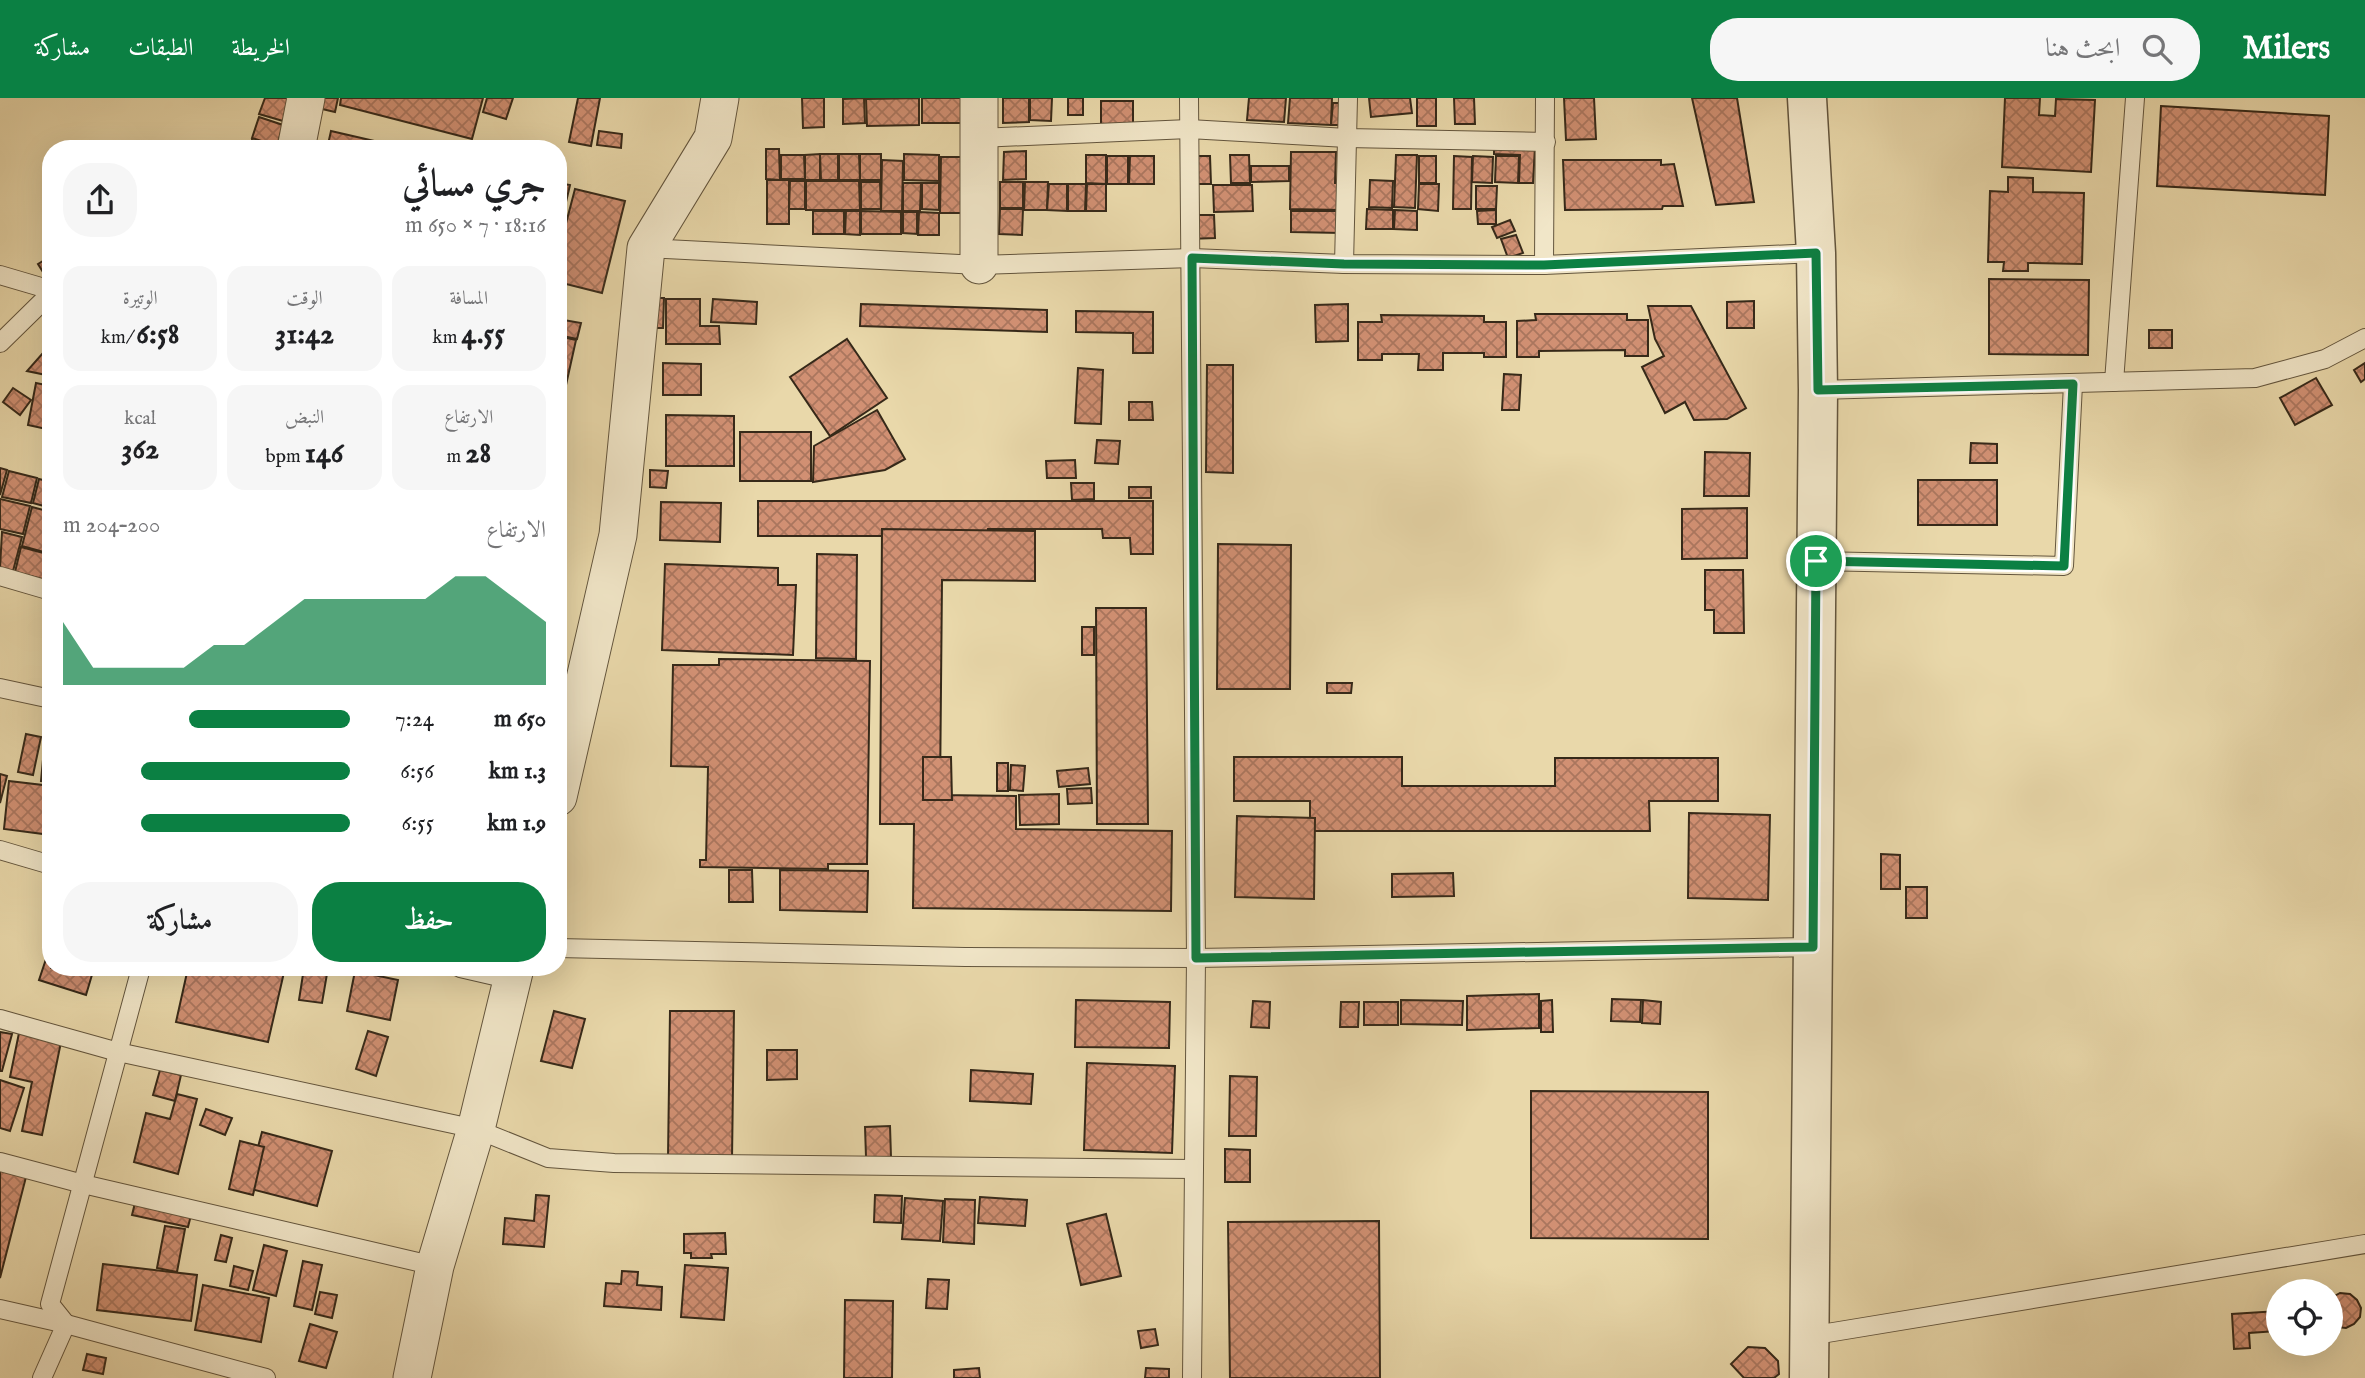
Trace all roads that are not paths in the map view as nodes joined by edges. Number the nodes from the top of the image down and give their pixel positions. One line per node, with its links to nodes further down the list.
1 (306, 98): 12 (street)
2 (720, 98): 14 (street)
3 (979, 98): 10 (street)
4 (1189, 98): 9 (lane)
5 (1348, 98): 11 (lane)
6 (1545, 98): 13 (lane)
7 (1807, 98): 15 (street)
8 (2135, 98): 25 (lane)
9 (1189, 128): 10 (lane); 11 (lane); 16 (lane)
10 (979, 138): 18 (street)
11 (1347, 138): 13 (lane); 17 (lane)
12 (298, 140)
13 (1546, 142): 19 (lane)
14 (646, 248): 18 (lane); 33 (street)
15 (1816, 253): 19 (lane); 27 (street)
16 (1192, 258): 17 (lane); 18 (lane); 38 (lane)
17 (1344, 264): 19 (lane)
18 (979, 265)
19 (1544, 265)
20 (0, 275): 21 (lane)
21 (42, 289)
22 (42, 301): 24 (lane)
23 (2365, 338): 25 (lane)
24 (0, 343)
25 (2114, 382): 26 (lane)
26 (2073, 384): 27 (lane); 28 (lane)
27 (1818, 390): 28 (street)
28 (1816, 561): 36 (street)
29 (0, 576): 30 (lane)
30 (42, 588)
31 (0, 688): 32 (lane)
32 (42, 697)
33 (568, 709)
34 (0, 850): 35 (lane)
35 (42, 862)
36 (1813, 947): 38 (lane); 51 (street)
37 (567, 948): 38 (lane)
38 (1196, 958): 45 (lane)
39 (139, 976): 42 (lane)
40 (513, 976): 43 (street)
41 (0, 1019): 42 (lane)
42 (118, 1052): 43 (lane); 46 (lane)
43 (476, 1129): 45 (lane); 48 (street)
44 (0, 1162): 46 (lane)
45 (1194, 1169): 55 (lane)
46 (83, 1184): 48 (lane); 50 (lane)
47 (2365, 1244): 51 (lane)
48 (435, 1266): 54 (street)
49 (0, 1310): 50 (lane)
50 (66, 1324): 52 (lane); 53 (lane)
51 (1809, 1336): 56 (street)
52 (43, 1378)
53 (266, 1378)
54 (412, 1378)
55 (1192, 1378)
56 (1809, 1378)

